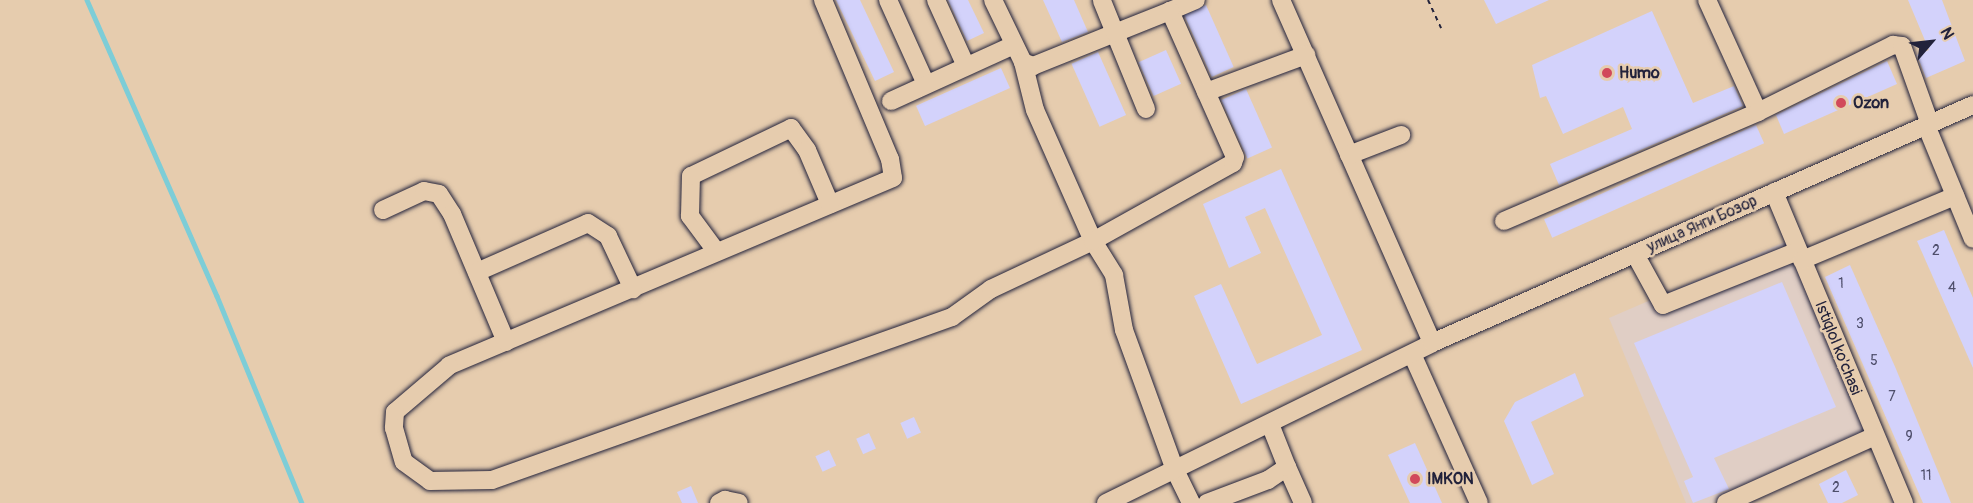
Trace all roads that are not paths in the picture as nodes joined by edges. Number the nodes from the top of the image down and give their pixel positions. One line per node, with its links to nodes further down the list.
1 (823, 0): 26 (street)
2 (888, 0): 15 (street)
3 (936, 0): 14 (street)
4 (993, 0): 11 (street)
5 (1102, 0): 10 (street)
6 (1196, 0): 9 (street)
7 (1281, 0): 12 (street)
8 (1707, 0): 20 (street)
9 (1170, 10): 10 (street); 16 (street)
10 (1115, 33): 13 (street); 19 (street)
11 (1014, 45): 13 (street); 14 (street)
12 (1306, 55): 16 (street); 23 (street)
13 (1023, 62): 30 (street)
14 (966, 66): 15 (street)
15 (926, 84): 17 (street)
16 (1206, 92): 30 (street)
17 (891, 100)
18 (1973, 105): 21 (street, улица Янги Бозор)
19 (1146, 108)
20 (1758, 112): 21 (street); 28 (street)
21 (1928, 124): 24 (street, улица Янги Бозор); 25 (street)
22 (1401, 135): 23 (street)
23 (1349, 155): 37 (street)
24 (1774, 192): 32 (street, улица Янги Бозор); 33 (street, Istiqlol ko'chasi)
25 (1955, 196): 29 (street); 33 (street)
26 (830, 204): 31 (street); 31 (street)
27 (383, 210): 34 (street)
28 (1504, 221)
29 (1973, 239)
30 (1093, 241): 36 (street); 42 (street)
31 (716, 251): 35 (street)
32 (1635, 254): 33 (street); 37 (street, улица Янги Бозор)
33 (1800, 255): 40 (street, Istiqlol ko'chasi)
34 (477, 272): 35 (street); 36 (street)
35 (633, 289): 36 (street)
36 (506, 342)
37 (1432, 343): 38 (street, улица Янги Бозор)
38 (1413, 354): 39 (street, улица Янги Бозор); 49 (street)
39 (1270, 424): 41 (street); 42 (street, улица Янги Бозор)
40 (1873, 436): 50 (street); 51 (street, Istiqlol ko'chasi)
41 (1287, 467): 47 (street); 48 (street)
42 (1175, 470): 45 (street, улица Янги Бозор); 46 (street)
43 (718, 503): 44 (street)
44 (739, 503)
45 (1106, 503)
46 (1191, 503)
47 (1207, 503)
48 (1303, 503)
49 (1479, 503)
50 (1726, 503)
51 (1904, 503)

